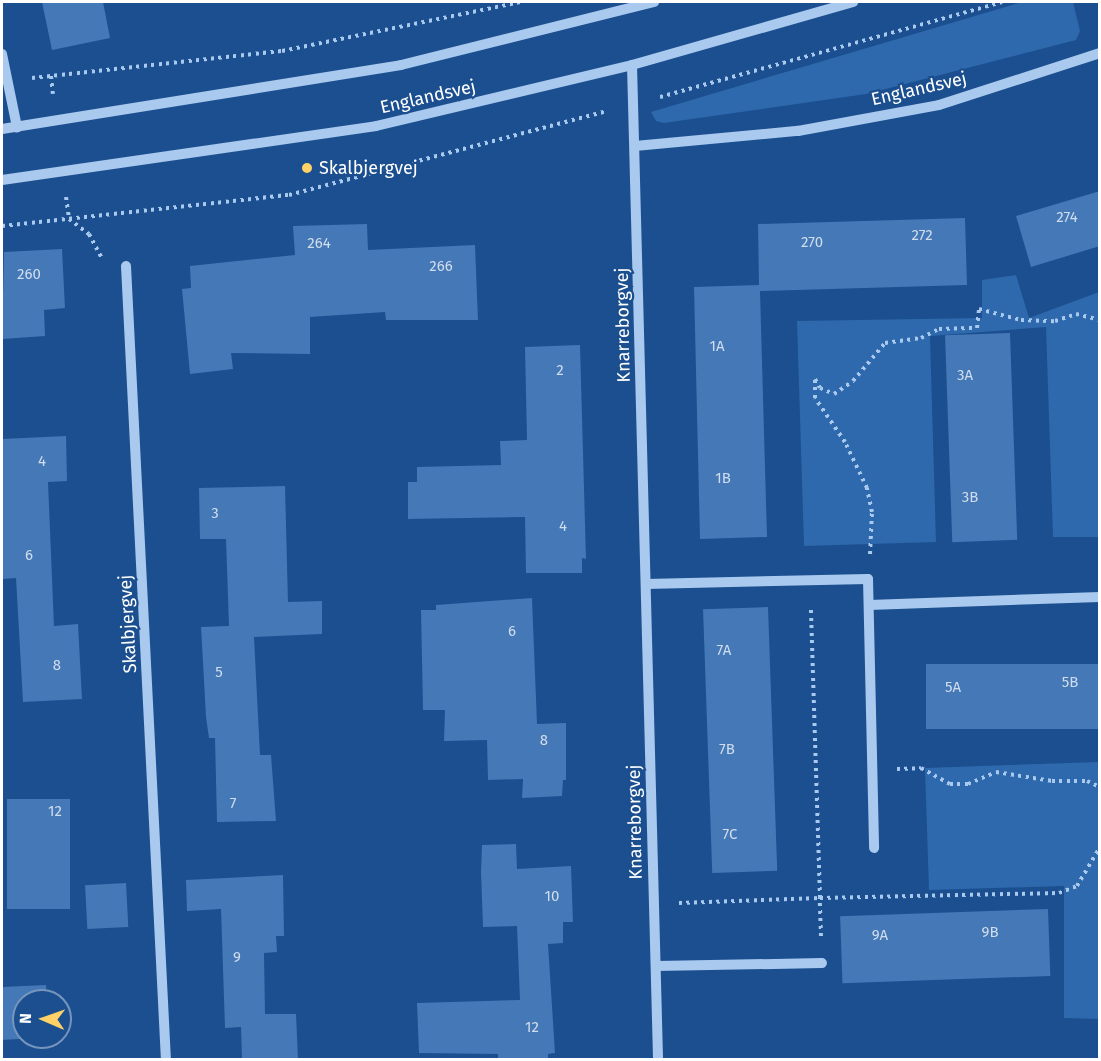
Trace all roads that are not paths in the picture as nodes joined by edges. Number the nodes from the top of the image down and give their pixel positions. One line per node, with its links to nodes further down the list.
1 (654, 2): 6 (street, Englandsvej)
2 (854, 2): 5 (street, Englandsvej)
3 (1100, 53): 8 (street, Englandsvej)
4 (2, 54): 6 (street)
5 (632, 65): 8 (street, Knarreborgvej); 9 (street, Englandsvej)
6 (17, 127): 7 (street, Englandsvej)
7 (2, 129)
8 (635, 146): 11 (street, Knarreborgvej)
9 (2, 180)
10 (126, 266): 17 (street, Skalbjergvej)
11 (646, 584): 13 (street); 16 (street, Knarreborgvej)
12 (1100, 597): 13 (street)
13 (868, 604): 14 (street)
14 (874, 848)
15 (822, 963): 16 (street)
16 (656, 966): 18 (street, Knarreborgvej)
17 (166, 1059)
18 (658, 1059)

